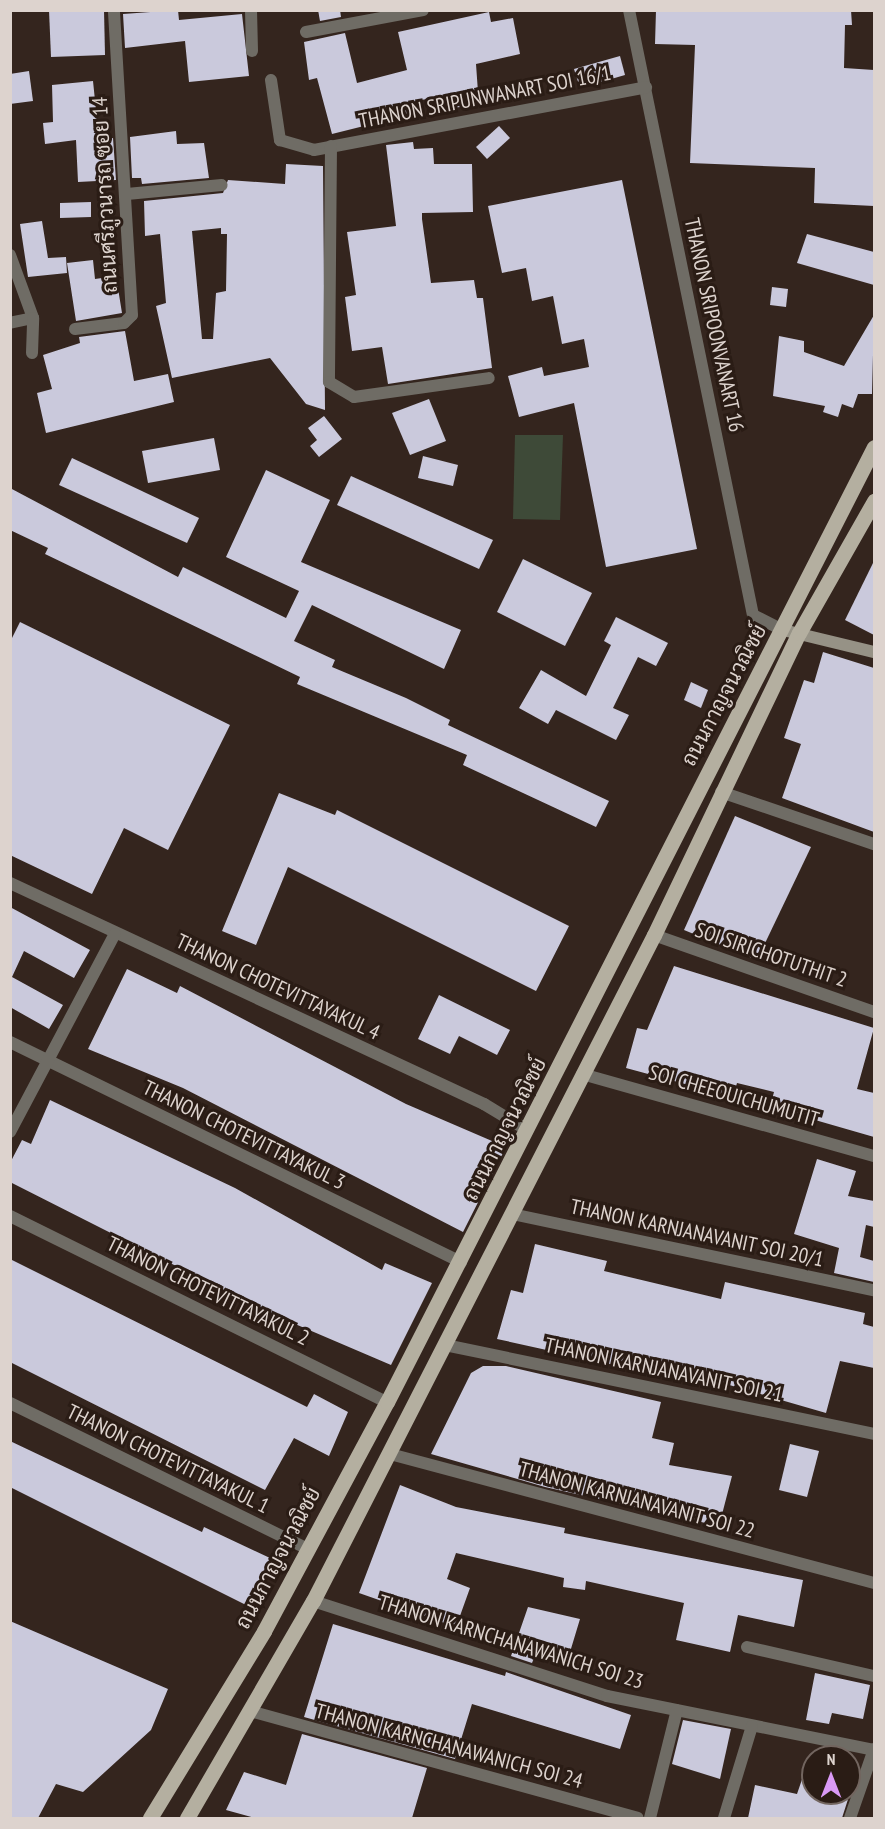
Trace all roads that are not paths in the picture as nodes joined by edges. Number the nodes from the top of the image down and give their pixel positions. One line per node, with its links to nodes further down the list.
1 (114, 10): 11 (street, ถนนศรีภูวนารถ ซอย 14)
2 (251, 10): 6 (street)
3 (423, 10): 5 (street)
4 (629, 10): 8 (street, THANON SRIPOONVANART 16)
5 (306, 33)
6 (252, 51)
7 (271, 81): 9 (street, THANON SRIPUNWANART SOI 16/1)
8 (646, 87): 9 (street, THANON SRIPUNWANART SOI 16/1); 20 (street, THANON SRIPOONVANART 16)
9 (331, 146): 17 (street)
10 (222, 185): 11 (street)
11 (127, 194): 15 (street, ถนนศรีภูวนารถ ซอย 14)
12 (10, 255): 13 (street)
13 (33, 318): 14 (street); 16 (street)
14 (10, 323)
15 (75, 329)
16 (32, 353)
17 (489, 378)
18 (874, 447): 20 (main road, ถนนกาญจนวณิชย์)
19 (874, 501): 21 (main road, ถนนกาญจนวณิชย์)
20 (783, 630): 21 (street); 32 (main road, ถนนกาญจนวณิชย์)
21 (800, 633): 22 (street); 23 (main road, ถนนกาญจนวณิชย์)
22 (874, 652)
23 (721, 792): 24 (street); 27 (main road, ถนนกาญจนวณิชย์)
24 (874, 843)
25 (10, 883): 26 (street, THANON CHOTEVITTAYAKUL 4)
26 (115, 934): 30 (street); 32 (street, THANON CHOTEVITTAYAKUL 4)
27 (654, 935): 28 (street, SOI SIRICHOTUTHIT 2); 31 (main road, ถนนกาญจนวณิชย์)
28 (874, 1012)
29 (10, 1042): 30 (street, THANON CHOTEVITTAYAKUL 3)
30 (47, 1060): 33 (street); 37 (street, THANON CHOTEVITTAYAKUL 3)
31 (582, 1074): 34 (street, SOI CHEEOUICHUMUTIT); 35 (main road, ถนนกาญจนวณิชย์)
32 (527, 1130): 37 (main road, ถนนกาญจนวณิชย์)
33 (10, 1132)
34 (874, 1156)
35 (512, 1214): 38 (main road, ถนนกาญจนวณิชย์); 39 (street, THANON KARNJANAVANIT SOI 20/1)
36 (10, 1216): 41 (street, THANON CHOTEVITTAYAKUL 2)
37 (461, 1262): 38 (main road); 41 (main road, ถนนกาญจนวณิชย์)
38 (484, 1270): 40 (main road, ถนนกาญจนวณิชย์)
39 (874, 1290)
40 (445, 1345): 43 (main road, ถนนกาญจนวณิชย์); 44 (street, THANON KARNJANAVANIT SOI 21)
41 (387, 1401): 43 (main road); 46 (main road, ถนนกาญจนวณิชย์)
42 (10, 1403): 46 (street, THANON CHOTEVITTAYAKUL 1)
43 (409, 1414): 45 (main road, ถนนกาญจนวณิชย์)
44 (874, 1434)
45 (390, 1454): 47 (street, THANON KARNJANAVANIT SOI 22); 48 (main road, ถนนกาญจนวณิชย์)
46 (308, 1549): 55 (main road, ถนนกาญจนวณิชย์)
47 (874, 1583)
48 (313, 1601): 51 (street, THANON KARNCHANAWANICH SOI 23); 52 (main road, ถนนกาญจนวณิชย์)
49 (747, 1647): 50 (street)
50 (874, 1676)
51 (677, 1710): 53 (street, THANON KARNCHANAWANICH SOI 23); 58 (street)
52 (250, 1711): 56 (main road, ถนนกาญจนวณิชย์); 57 (street, THANON KARNCHANAWANICH SOI 24)
53 (752, 1726): 54 (street, THANON KARNCHANAWANICH SOI 23); 59 (street)
54 (874, 1750): 60 (street)
55 (150, 1818)
56 (187, 1818)
57 (638, 1818)
58 (650, 1818)
59 (724, 1818)
60 (850, 1818)

